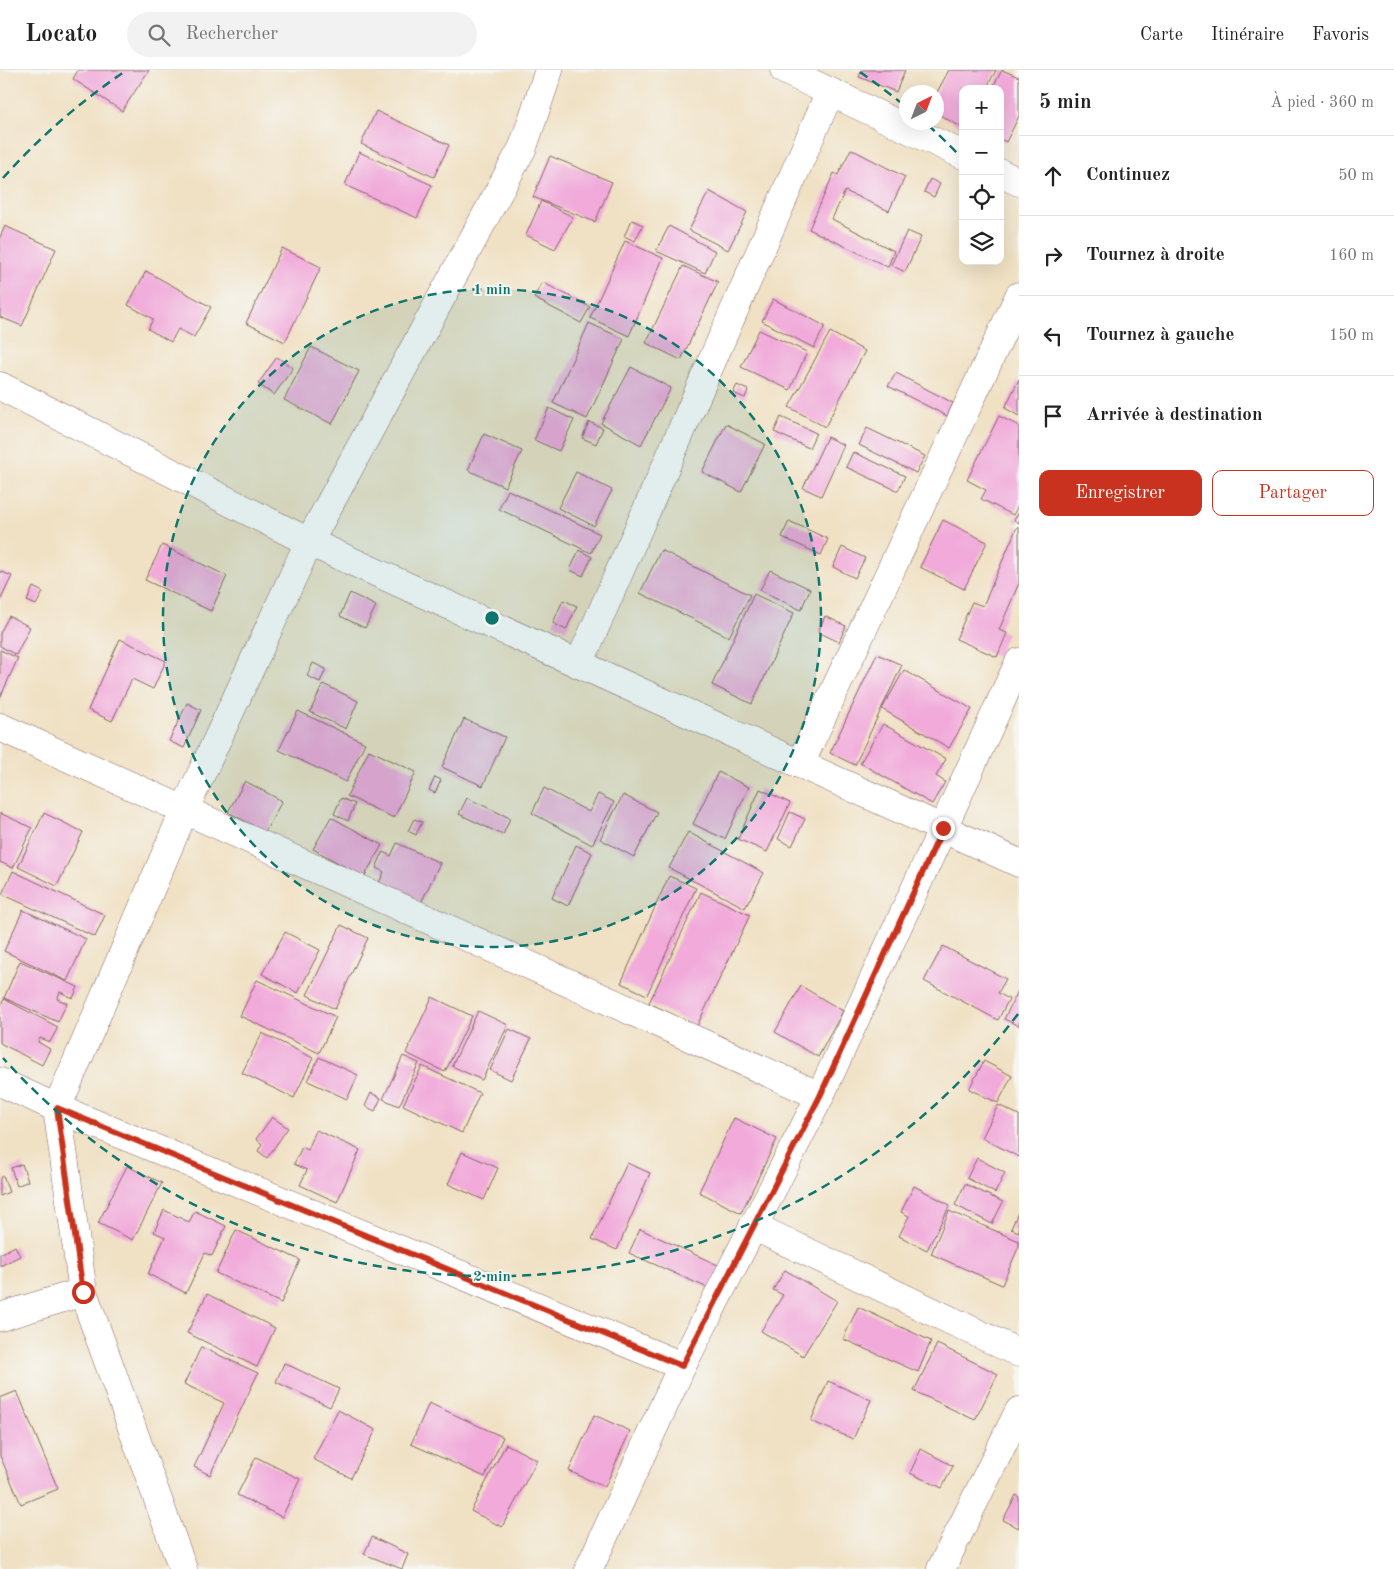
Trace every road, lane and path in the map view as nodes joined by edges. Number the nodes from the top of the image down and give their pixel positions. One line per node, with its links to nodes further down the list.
1 (549, 70): 9 (street)
2 (784, 70): 3 (street)
3 (830, 92): 4 (street); 11 (street)
4 (959, 153)
5 (1004, 175): 6 (street)
6 (1019, 182)
7 (1019, 296): 13 (street)
8 (0, 386): 9 (street)
9 (309, 542): 11 (street); 14 (street)
10 (1019, 662): 15 (street)
11 (579, 664): 13 (street)
12 (0, 727): 14 (street)
13 (800, 764): 15 (street)
14 (184, 811): 18 (street); 19 (street)
15 (943, 828): 16 (street); 18 (street)
16 (1019, 863)
17 (0, 1082): 19 (street)
18 (820, 1096): 20 (street)
19 (57, 1108): 21 (street); 24 (street)
20 (754, 1226): 23 (street); 24 (street)
21 (83, 1292): 22 (street); 26 (street)
22 (0, 1317)
23 (1019, 1353)
24 (682, 1366): 27 (street)
25 (1019, 1411): 28 (street)
26 (183, 1569)
27 (589, 1569)
28 (941, 1569)

